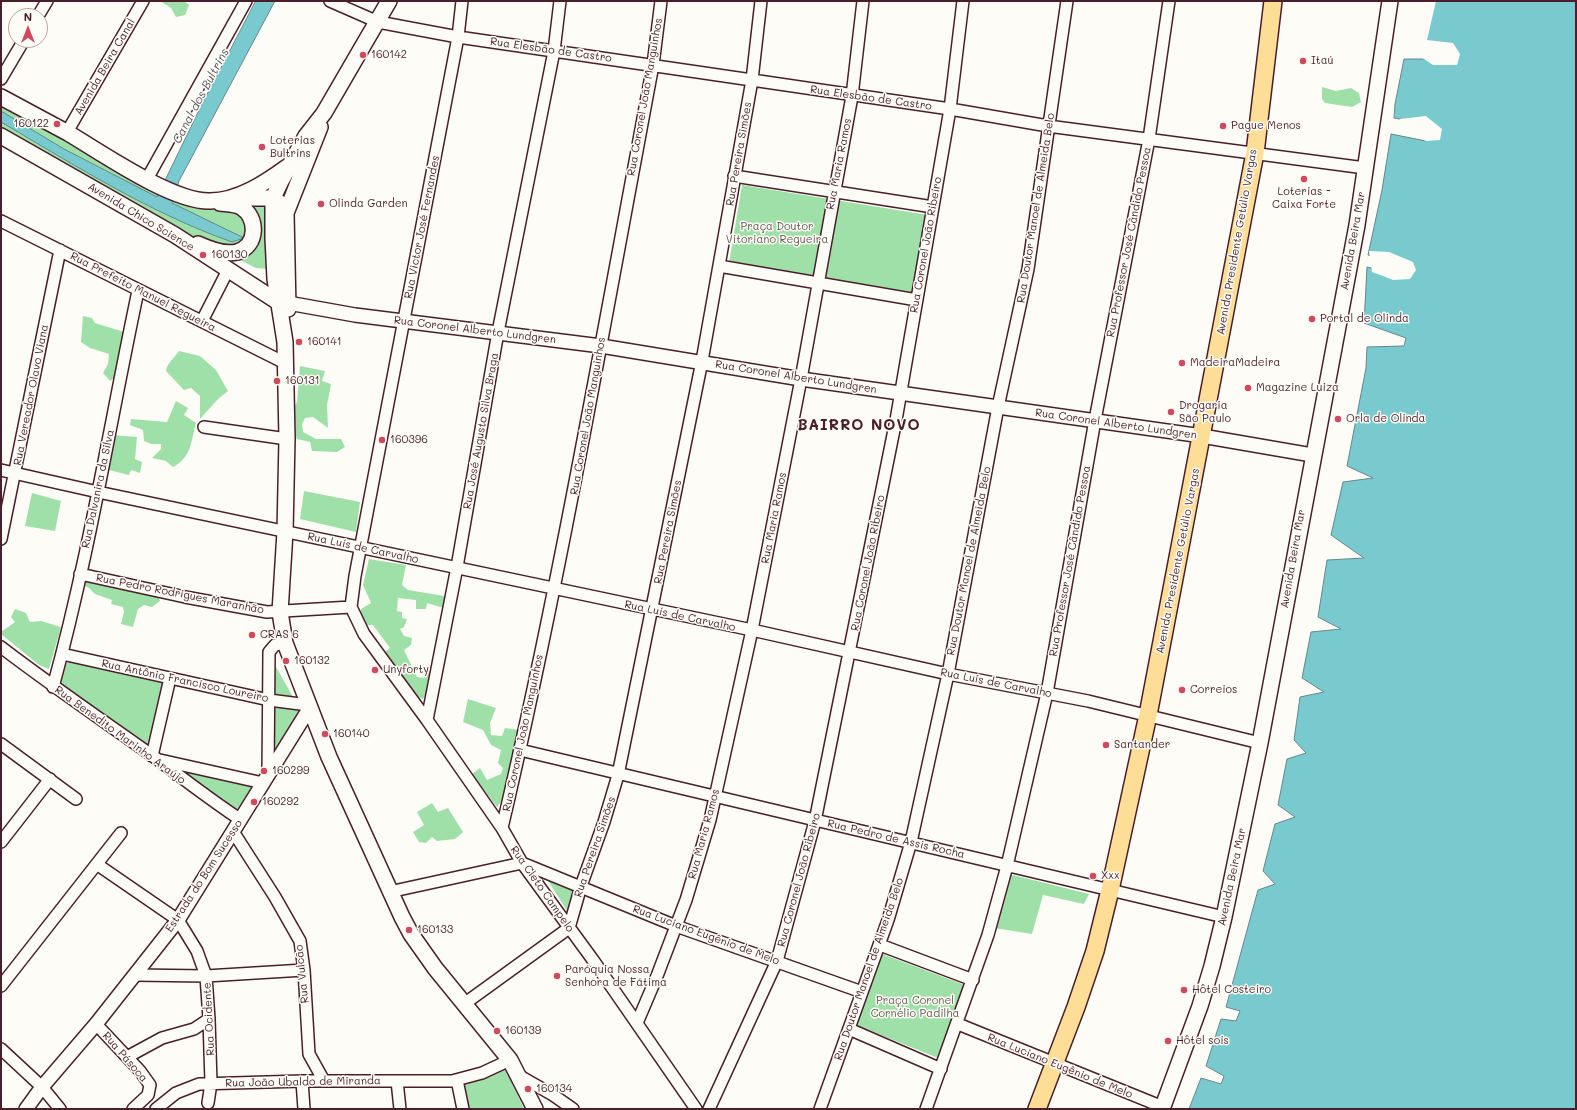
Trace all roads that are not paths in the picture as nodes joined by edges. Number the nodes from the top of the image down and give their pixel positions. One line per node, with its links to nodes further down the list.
1 (143, 1): 27 (street, Avenida Beira Canal)
2 (246, 1): 34 (street)
3 (330, 1): 15 (street, Rua Elesbão de Castro)
4 (389, 1): 15 (main road)
5 (462, 1): 16 (street, Rua Victor José Fernandes)
6 (560, 1): 18 (street, Rua José Augusto Silva Braga)
7 (661, 1): 19 (street, Rua Coronel João Manguinhos)
8 (760, 1): 21 (street, Rua Pereira Simões)
9 (863, 1): 22 (street, Rua Maria Ramos)
10 (963, 1): 24 (street, Rua Coronel João Ribeiro)
11 (1067, 1): 26 (street, Rua Doutor Manoel de Almeida Belo)
12 (1169, 1): 29 (street, Rua Professor José Cândido Pessoa)
13 (1273, 1): 30 (main road, Avenida Presidente Getúlio Vargas)
14 (1390, 1): 32 (main road, Avenida Beira Mar)
15 (378, 22): 16 (street, Rua Elesbão de Castro); 25 (main road)
16 (458, 37): 18 (street, Rua Elesbão de Castro); 51 (street, Rua Victor José Fernandes)
17 (19, 48): 20 (street)
18 (554, 51): 19 (street, Rua Elesbão de Castro); 52 (street, Rua José Augusto Silva Braga)
19 (653, 65): 21 (street, Rua Elesbão de Castro); 53 (street, Rua Coronel João Manguinhos)
20 (1, 79)
21 (752, 80): 22 (street, Rua Elesbão de Castro); 33 (street, Rua Pereira Simões)
22 (852, 96): 24 (street, Rua Elesbão de Castro); 35 (street, Rua Maria Ramos)
23 (1, 97): 27 (main road)
24 (950, 110): 26 (street, Rua Elesbão de Castro); 39 (street, Rua Coronel João Ribeiro)
25 (324, 113): 31 (main road); 40 (main road)
26 (1048, 126): 29 (street, Rua Elesbão de Castro); 58 (street, Rua Doutor Manoel de Almeida Belo)
27 (67, 132): 34 (main road)
28 (1, 136): 42 (main road, Avenida Chico Science)
29 (1149, 139): 30 (street, Rua Elesbão de Castro); 59 (street, Rua Professor José Cândido Pessoa)
30 (1254, 154): 32 (street, Rua Elesbão de Castro); 61 (main road, Avenida Presidente Getúlio Vargas)
31 (288, 166): 36 (main road); 37 (main road)
32 (1365, 168): 63 (main road, Avenida Beira Mar)
33 (734, 176): 35 (street); 44 (street, Rua Pereira Simões)
34 (153, 182): 38 (main road)
35 (834, 191): 39 (street); 46 (street, Rua Maria Ramos)
36 (234, 198): 37 (main road); 38 (main road)
37 (273, 198): 40 (main road); 49 (main road)
38 (210, 202): 42 (main road)
39 (934, 207): 48 (street, Rua Coronel João Ribeiro)
40 (286, 213): 49 (main road)
41 (1, 221): 43 (street, Rua Prefeito Manuel Regueira)
42 (175, 235): 45 (main road, Avenida Chico Science)
43 (60, 250): 47 (street, Rua Prefeito Manuel Regueira); 65 (street, Rua Vereador Olavo Viana)
44 (719, 266): 46 (street); 54 (street, Rua Pereira Simões)
45 (228, 270): 49 (main road, Avenida Chico Science); 50 (street)
46 (818, 284): 48 (street); 56 (street, Rua Maria Ramos)
47 (138, 291): 50 (street, Rua Prefeito Manuel Regueira); 66 (street, Rua Dalvanira da Silva)
48 (916, 300): 57 (street, Rua Coronel João Ribeiro)
49 (283, 302): 51 (street, Rua Coronel Alberto Lundgren); 55 (main road)
50 (202, 321): 55 (street, Rua Prefeito Manuel Regueira)
51 (405, 321): 52 (street, Rua Coronel Alberto Lundgren); 69 (street, Rua Victor José Fernandes)
52 (498, 332): 53 (street, Rua Coronel Alberto Lundgren); 70 (street, Rua José Augusto Silva Braga)
53 (601, 346): 54 (street, Rua Coronel Alberto Lundgren); 72 (street, Rua Coronel João Manguinhos)
54 (702, 362): 56 (street, Rua Coronel Alberto Lundgren); 74 (street, Rua Pereira Simões)
55 (285, 363): 62 (main road)
56 (801, 378): 57 (street, Rua Coronel Alberto Lundgren); 76 (street, Rua Maria Ramos)
57 (900, 393): 58 (street, Rua Coronel Alberto Lundgren); 79 (street, Rua Coronel João Ribeiro)
58 (998, 406): 59 (street, Rua Coronel Alberto Lundgren); 81 (street, Rua Doutor Manoel de Almeida Belo)
59 (1095, 420): 61 (street, Rua Coronel Alberto Lundgren); 84 (street, Rua Professor José Cândido Pessoa)
60 (204, 427): 62 (street)
61 (1202, 436): 63 (street, Rua Coronel Alberto Lundgren); 87 (main road, Avenida Presidente Getúlio Vargas)
62 (287, 439): 67 (main road)
63 (1312, 455): 89 (main road, Avenida Beira Mar)
64 (1, 470): 65 (street, Rua Luís de Carvalho)
65 (15, 473): 66 (street, Rua Luís de Carvalho); 68 (street, Rua Vereador Olavo Viana)
66 (98, 492): 67 (street, Rua Luís de Carvalho); 71 (street, Rua Dalvanira da Silva)
67 (285, 532): 69 (street, Rua Luís de Carvalho); 75 (main road)
68 (1, 539)
69 (361, 548): 70 (street, Rua Luís de Carvalho); 73 (street)
70 (457, 567): 72 (street, Rua Luís de Carvalho); 88 (street, Rua José Augusto Silva Braga)
71 (80, 574): 75 (street, Rua Pedro Rodrigues Maranhão); 80 (street, Rua Dalvanira da Silva)
72 (553, 589): 74 (street, Rua Luís de Carvalho); 91 (street, Rua Coronel João Manguinhos)
73 (351, 607): 75 (street); 88 (street, Rua Cleto Campelo)
74 (652, 610): 76 (street, Rua Luís de Carvalho); 93 (street, Rua Pereira Simões)
75 (280, 612): 77 (main road)
76 (752, 630): 79 (street, Rua Luís de Carvalho); 96 (street, Rua Maria Ramos)
77 (285, 643): 85 (street); 86 (main road)
78 (1, 647): 83 (street, Rua Benedito Marinho Araújo)
79 (850, 653): 81 (street, Rua Luís de Carvalho); 99 (street, Rua Coronel João Ribeiro)
80 (62, 654): 82 (street, Rua Antônio Francisco Loureiro); 83 (street, Rua Dalvanira da Silva)
81 (948, 674): 84 (street, Rua Luís de Carvalho); 104 (street, Rua Doutor Manoel de Almeida Belo)
82 (170, 678): 85 (street, Rua Antônio Francisco Loureiro); 92 (street)
83 (53, 687): 92 (street, Rua Benedito Marinho Araújo)
84 (1046, 693): 87 (street, Rua Luís de Carvalho); 107 (street, Rua Professor José Cândido Pessoa)
85 (269, 700): 86 (street, Rua Antônio Francisco Loureiro); 95 (street)
86 (308, 707): 95 (street, Estrada do Bom Sucesso); 110 (main road)
87 (1148, 715): 89 (street, Rua Luís de Carvalho); 109 (main road, Avenida Presidente Getúlio Vargas)
88 (427, 720): 100 (street, Rua Cleto Campelo)
89 (1260, 743): 111 (main road, Avenida Beira Mar)
90 (1, 744): 94 (street)
91 (520, 750): 93 (street, Rua Pedro de Assis Rocha); 100 (street, Rua Coronel João Manguinhos)
92 (155, 758): 95 (street); 98 (street, Rua Benedito Marinho Araújo)
93 (618, 775): 96 (street, Rua Pedro de Assis Rocha); 108 (street, Rua Pereira Simões)
94 (50, 779): 97 (street); 103 (street)
95 (266, 779): 98 (street, Estrada do Bom Sucesso)
96 (715, 796): 99 (street, Rua Pedro de Assis Rocha); 113 (street, Rua Maria Ramos)
97 (76, 799)
98 (241, 820): 102 (street, Estrada do Bom Sucesso)
99 (815, 820): 104 (street, Rua Pedro de Assis Rocha); 116 (street, Rua Coronel João Ribeiro)
100 (502, 828): 105 (street, Rua Cleto Campelo)
101 (121, 833): 106 (street)
102 (234, 833): 112 (street, Estrada do Bom Sucesso); 117 (street, Rua Vulcão)
103 (1, 842)
104 (911, 842): 107 (street, Rua Pedro de Assis Rocha); 115 (street, Rua Doutor Manoel de Almeida Belo)
105 (522, 863): 108 (street, Rua Luciano Eugênio de Melo); 110 (street); 114 (street, Rua Cleto Campelo)
106 (98, 865): 112 (street, Rua Ocidente); 121 (street)
107 (1007, 866): 109 (street, Rua Pedro de Assis Rocha); 120 (street, Rua Professor José Cândido Pessoa)
108 (581, 886): 113 (street, Rua Luciano Eugênio de Melo); 114 (street, Rua Pereira Simões)
109 (1110, 890): 111 (street, Rua Pedro de Assis Rocha); 132 (main road, Avenida Presidente Getúlio Vargas)
110 (389, 892): 123 (main road)
111 (1224, 917): 142 (main road, Avenida Beira Mar)
112 (178, 920): 118 (street, Estrada do Bom Sucesso); 119 (street, Rua Ocidente)
113 (676, 926): 116 (street, Rua Luciano Eugênio de Melo); 125 (street, Rua Maria Ramos)
114 (569, 928): 123 (street); 125 (street, Rua Cleto Campelo)
115 (880, 945): 120 (street); 122 (street, Rua Doutor Manoel de Almeida Belo)
116 (777, 961): 122 (street, Rua Luciano Eugênio de Melo); 153 (street, Rua Coronel João Ribeiro)
117 (304, 970): 119 (street); 137 (street, Rua Vulcão)
118 (135, 975): 119 (street); 126 (street, Estrada do Bom Sucesso)
119 (206, 976): 124 (street, Rua Ocidente)
120 (973, 980): 127 (street, Rua Professor José Cândido Pessoa)
121 (1, 986)
122 (862, 992): 128 (street, Rua Doutor Manoel de Almeida Belo)
123 (464, 1004): 131 (main road)
124 (209, 1019): 130 (street); 139 (street, Rua Ocidente)
125 (637, 1023): 152 (street, Rua Cleto Campelo)
126 (96, 1024): 130 (street, Rua Pásoca); 140 (street, Estrada do Bom Sucesso)
127 (958, 1024): 132 (street, Rua Luciano Eugênio de Melo); 133 (street, Rua Professor José Cândido Pessoa)
128 (849, 1029): 133 (street); 154 (street, Rua Doutor Manoel de Almeida Belo)
129 (1, 1049): 140 (street)
130 (127, 1057): 145 (street, Rua Pásoca)
131 (510, 1060): 134 (main road); 135 (street, Rua João Ubaldo de Miranda)
132 (1054, 1064): 142 (street, Rua Luciano Eugênio de Melo); 156 (main road, Avenida Presidente Getúlio Vargas)
133 (941, 1069): 155 (street, Rua Professor José Cândido Pessoa)
134 (518, 1075): 150 (main road); 151 (street)
135 (457, 1080): 138 (street, Rua João Ubaldo de Miranda); 149 (street)
136 (302, 1081): 137 (street, Rua João Ubaldo de Miranda); 139 (street, Rua João Ubaldo de Miranda); 147 (street)
137 (324, 1081): 138 (street, Rua João Ubaldo de Miranda)
138 (397, 1081): 148 (street)
139 (210, 1083): 141 (street, Rua Ocidente); 146 (street, Rua João Ubaldo de Miranda)
140 (42, 1087): 143 (street, Estrada do Bom Sucesso); 144 (street)
141 (208, 1103)
142 (1163, 1108)
143 (26, 1109)
144 (60, 1109)
145 (133, 1109)
146 (156, 1109)
147 (304, 1109)
148 (400, 1109)
149 (463, 1109)
150 (535, 1109)
151 (573, 1109)
152 (696, 1109)
153 (710, 1109)
154 (820, 1109)
155 (926, 1109)
156 (1037, 1109)

